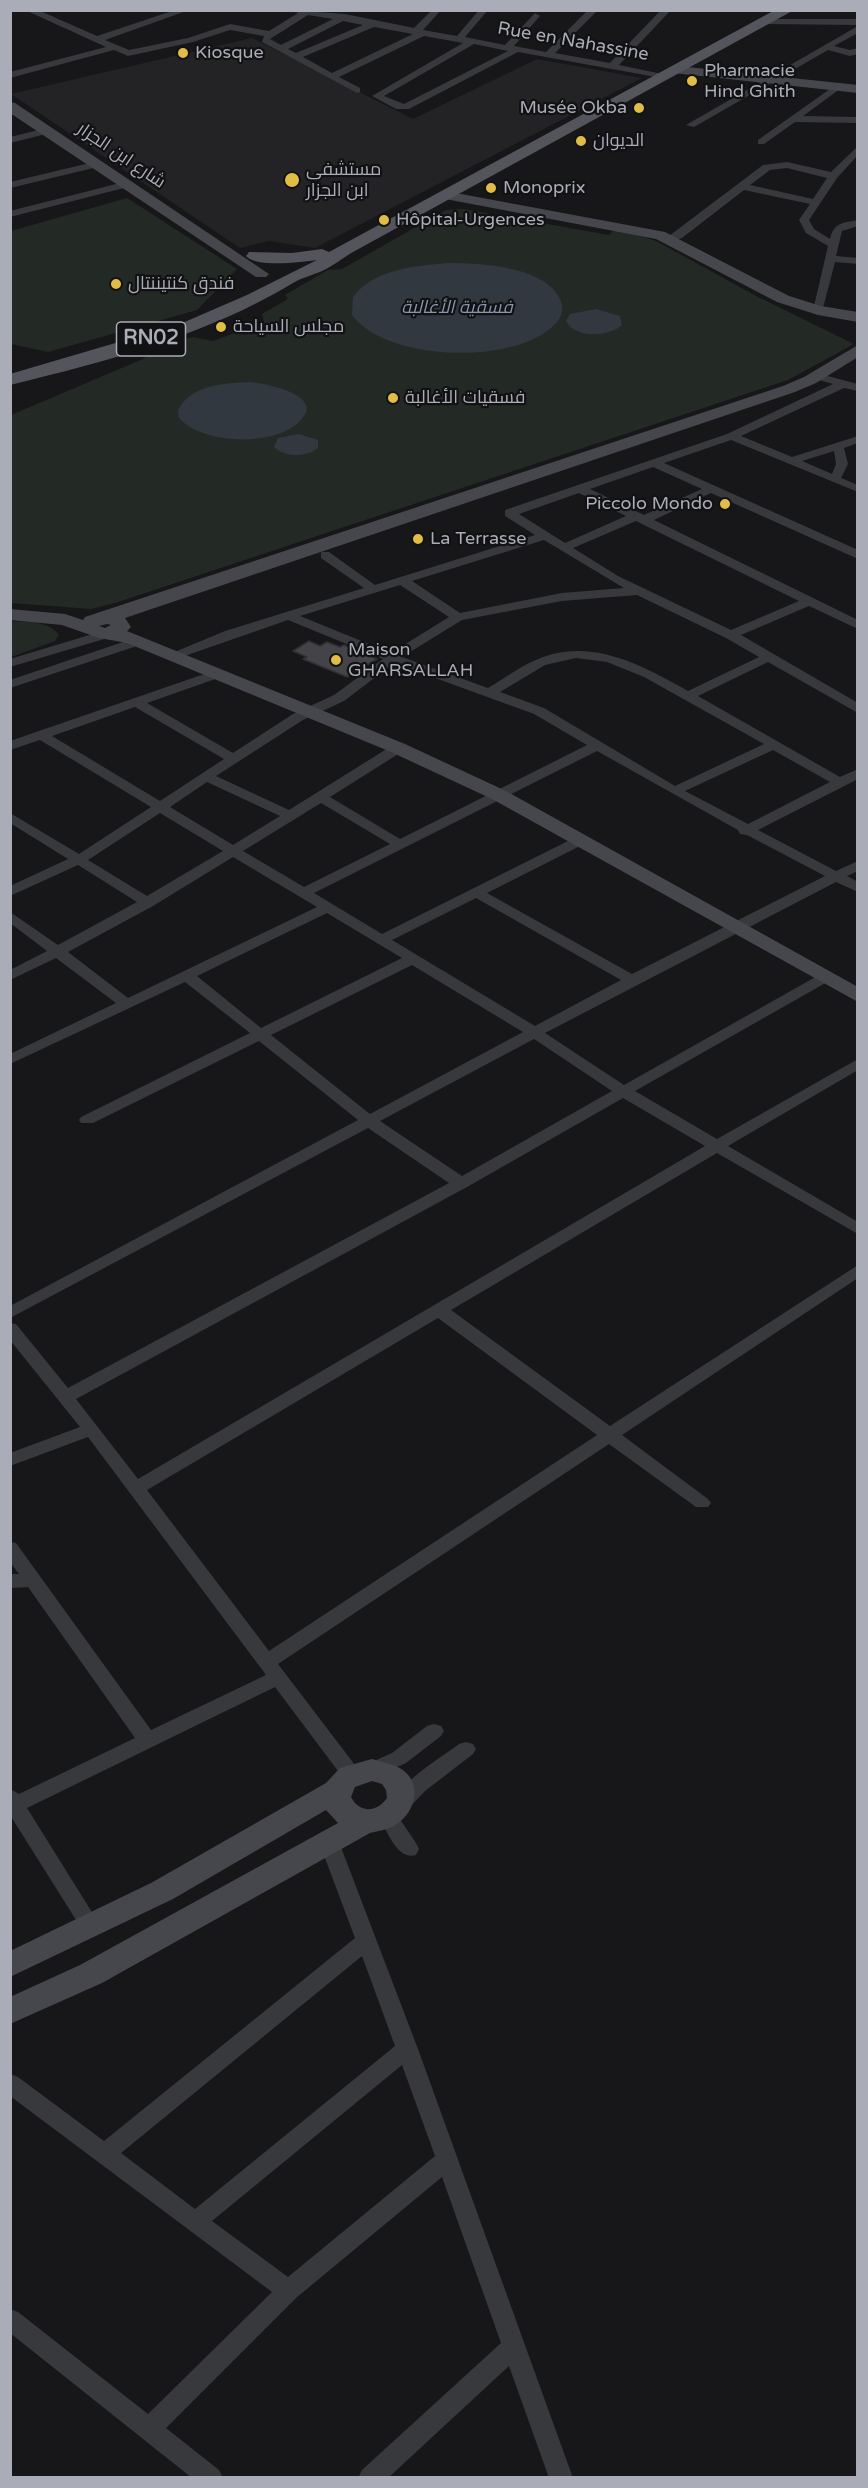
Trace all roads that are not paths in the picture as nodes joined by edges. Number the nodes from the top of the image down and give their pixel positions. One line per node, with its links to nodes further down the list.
1 (29, 10): 17 (street)
2 (185, 10): 17 (street)
3 (352, 10): 11 (street)
4 (437, 10): 15 (street)
5 (484, 10): 18 (street)
6 (594, 10): 28 (street)
7 (667, 10): 30 (street)
8 (300, 11): 11 (street, Rue en Nahassine); 16 (street)
9 (776, 14): 12 (street); 31 (main road)
10 (535, 16): 23 (street)
11 (342, 18): 13 (street, Rue en Nahassine); 25 (street)
12 (858, 22)
13 (372, 24): 15 (street, Rue en Nahassine); 29 (street)
14 (858, 29): 19 (street)
15 (419, 32): 18 (street, Rue en Nahassine); 33 (street)
16 (270, 34): 22 (street); 25 (street)
17 (98, 39): 22 (street)
18 (459, 39): 20 (street, Rue en Nahassine)
19 (841, 39): 21 (street); 24 (street)
20 (473, 41): 23 (street, Rue en Nahassine); 26 (street)
21 (858, 43)
22 (116, 47): 32 (street)
23 (508, 47): 26 (street, Rue en Nahassine)
24 (825, 47): 27 (street); 34 (street)
25 (281, 49): 29 (street)
26 (518, 49): 28 (street, Rue en Nahassine)
27 (858, 51)
28 (549, 54): 30 (street, Rue en Nahassine)
29 (297, 56): 33 (street)
30 (612, 66): 31 (street, Rue en Nahassine)
31 (676, 71): 34 (street); 51 (main road)
32 (10, 75)
33 (333, 76): 37 (street)
34 (770, 78): 35 (street); 36 (street); 41 (street)
35 (837, 87): 36 (street); 39 (street)
36 (858, 87)
37 (357, 90)
38 (10, 106): 42 (street, شارع ابن الجزار)
39 (794, 119): 40 (street); 44 (street)
40 (858, 120)
41 (691, 125)
42 (47, 130): 43 (street); 46 (street, شارع ابن الجزار)
43 (10, 140)
44 (761, 142)
45 (858, 149): 47 (street)
46 (98, 164): 48 (street, شارع ابن الجزار); 49 (street)
47 (833, 176): 50 (street); 52 (street)
48 (128, 184): 53 (street); 56 (street, شارع ابن الجزار)
49 (10, 185)
50 (741, 186): 52 (street); 55 (street)
51 (449, 193): 55 (street); 58 (main road)
52 (815, 202): 57 (street)
53 (10, 214)
54 (858, 223): 57 (street)
55 (674, 237): 64 (street); 65 (street)
56 (211, 239): 60 (street, شارع ابن الجزار); 63 (street, شارع ابن الجزار)
57 (833, 245): 61 (street)
58 (347, 248): 59 (main road); 63 (main road)
59 (323, 254): 60 (main road); 63 (main road)
60 (255, 256): 63 (street, شارع ابن الجزار)
61 (830, 258): 62 (street); 64 (street)
62 (858, 261)
63 (276, 274): 68 (main road, RN02); 69 (main road, RN02)
64 (819, 306): 65 (street)
65 (858, 315)
66 (858, 350): 70 (street)
67 (858, 361): 70 (street)
68 (10, 372)
69 (10, 380)
70 (829, 380): 71 (street); 72 (street); 84 (street); 94 (street)
71 (858, 388)
72 (731, 436): 75 (street); 76 (street)
73 (858, 439): 74 (street)
74 (837, 446): 75 (street); 77 (street)
75 (792, 461): 77 (street)
76 (654, 464): 78 (street); 79 (street)
77 (833, 478): 80 (street)
78 (581, 489): 81 (street); 82 (street)
79 (711, 489): 81 (street); 85 (street)
80 (858, 489)
81 (640, 518): 83 (street); 89 (street)
82 (544, 536): 83 (street); 86 (street)
83 (563, 548): 88 (street)
84 (325, 555): 87 (street); 94 (street)
85 (858, 555)
86 (403, 581): 87 (street); 92 (street)
87 (373, 589): 91 (street)
88 (638, 591): 92 (street); 95 (street)
89 (808, 602): 93 (street); 95 (street)
90 (10, 614): 94 (street)
91 (291, 617): 96 (street); 98 (street)
92 (458, 617): 98 (street)
93 (858, 625)
94 (112, 630): 96 (street); 99 (street); 101 (street)
95 (730, 635): 97 (street)
96 (171, 656): 100 (street)
97 (769, 657): 103 (street); 105 (street)
98 (392, 658): 102 (street); 106 (street)
99 (10, 663)
100 (216, 674): 104 (street); 106 (street)
101 (10, 684)
102 (490, 692): 103 (street); 108 (street)
103 (687, 696): 109 (street)
104 (136, 702): 107 (street); 112 (street)
105 (858, 709)
106 (309, 712): 111 (street); 112 (street)
107 (40, 735): 110 (street); 119 (street)
108 (598, 745): 116 (street); 117 (street)
109 (773, 745): 115 (street); 116 (street)
110 (10, 746)
111 (398, 748): 117 (street); 118 (street)
112 (234, 759): 114 (street)
113 (858, 773): 115 (street)
114 (207, 777): 119 (street); 120 (street)
115 (840, 782): 122 (street)
116 (674, 791): 122 (street)
117 (499, 795): 123 (street); 124 (street)
118 (321, 797): 120 (street); 124 (street)
119 (159, 806): 125 (street); 126 (street)
120 (290, 816): 125 (street)
121 (10, 817): 126 (street)
122 (745, 831): 128 (street)
123 (579, 841): 131 (street); 136 (street)
124 (400, 845): 132 (street)
125 (234, 852): 132 (street); 133 (street)
126 (80, 859): 130 (street); 133 (street)
127 (858, 865): 128 (street)
128 (835, 877): 129 (street); 136 (street)
129 (858, 888)
130 (10, 892)
131 (475, 892): 137 (street); 143 (street)
132 (303, 893): 134 (street)
133 (148, 903): 138 (street)
134 (327, 908): 137 (street); 141 (street)
135 (10, 916): 138 (street)
136 (735, 928): 142 (street); 143 (street)
137 (381, 940): 139 (street)
138 (57, 953): 140 (street); 145 (street)
139 (412, 959): 146 (street); 147 (street)
140 (10, 976)
141 (187, 976): 145 (street); 147 (street)
142 (824, 978): 144 (street); 150 (street)
143 (632, 980): 146 (street)
144 (858, 996)
145 (127, 1004): 148 (street)
146 (534, 1032): 150 (street); 152 (street)
147 (258, 1034): 151 (street); 152 (street)
148 (10, 1060)
149 (858, 1063): 153 (street)
150 (623, 1091): 153 (street); 154 (street)
151 (87, 1120)
152 (369, 1121): 154 (street); 158 (street)
153 (716, 1146): 155 (street); 157 (street)
154 (461, 1183): 160 (street)
155 (858, 1229)
156 (858, 1270): 162 (street)
157 (439, 1310): 162 (street); 164 (street)
158 (10, 1314)
159 (10, 1328): 160 (street)
160 (66, 1397): 161 (street)
161 (92, 1429): 163 (street); 164 (street)
162 (610, 1436): 165 (street); 169 (street)
163 (10, 1460)
164 (136, 1488): 169 (street)
165 (702, 1503)
166 (10, 1548): 167 (street)
167 (33, 1580): 168 (street); 171 (street)
168 (10, 1581)
169 (272, 1670): 171 (street); 173 (street)
170 (434, 1731): 173 (street)
171 (147, 1740): 174 (street)
172 (466, 1749): 175 (street)
173 (353, 1778): 175 (street); 175 (street); 178 (street)
174 (12, 1803): 178 (street)
175 (385, 1814): 176 (street); 177 (street)
176 (329, 1842): 179 (street); 181 (street)
177 (409, 1849)
178 (90, 1925): 180 (street)
179 (366, 1940): 182 (street); 184 (street)
180 (10, 1965)
181 (10, 2011)
182 (407, 2049): 185 (street); 186 (street)
183 (10, 2083): 184 (street)
184 (105, 2153): 186 (street)
185 (446, 2160): 187 (street); 189 (street)
186 (196, 2221): 187 (street)
187 (288, 2292): 190 (street)
188 (10, 2319): 190 (street)
189 (514, 2346): 192 (street); 193 (street)
190 (148, 2430): 191 (street)
191 (211, 2478)
192 (370, 2478)
193 (561, 2478)

